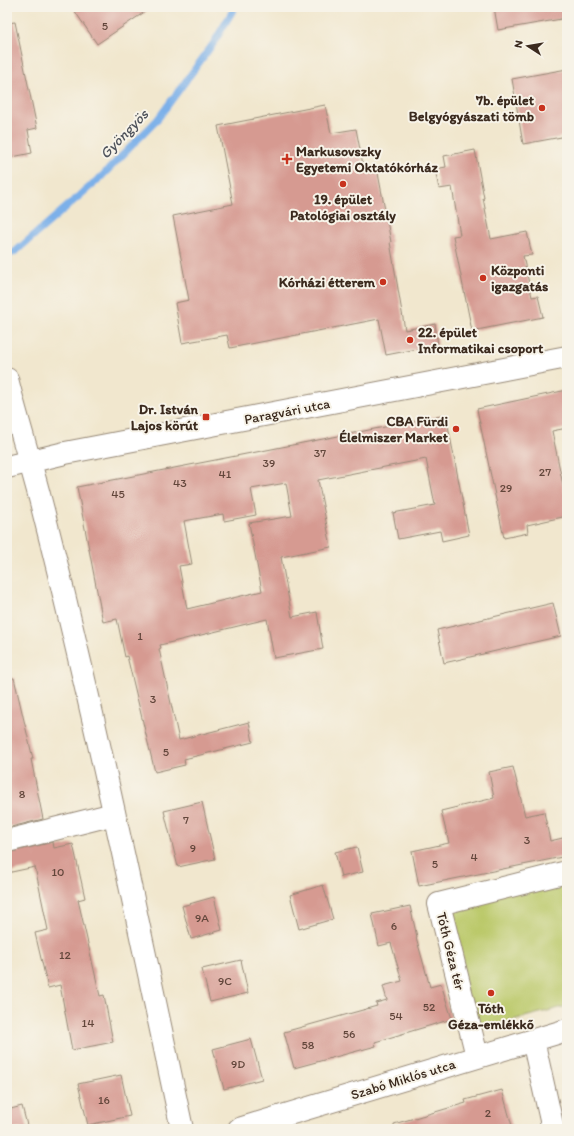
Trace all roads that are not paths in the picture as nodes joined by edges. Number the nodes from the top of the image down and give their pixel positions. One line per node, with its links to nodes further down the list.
1 (567, 357): 3 (street, Paragvári utca)
2 (7, 379): 3 (street)
3 (29, 461): 4 (street, Paragvári utca); 5 (street)
4 (7, 467)
5 (114, 814): 6 (street); 11 (street)
6 (7, 841)
7 (567, 872): 10 (street, Tóth Géza tér)
8 (567, 1030): 9 (street, Szabó Miklós utca)
9 (533, 1040): 10 (street, Szabó Miklós utca); 13 (street)
10 (477, 1056): 12 (street, Szabó Miklós utca)
11 (182, 1129)
12 (239, 1129)
13 (553, 1129)

